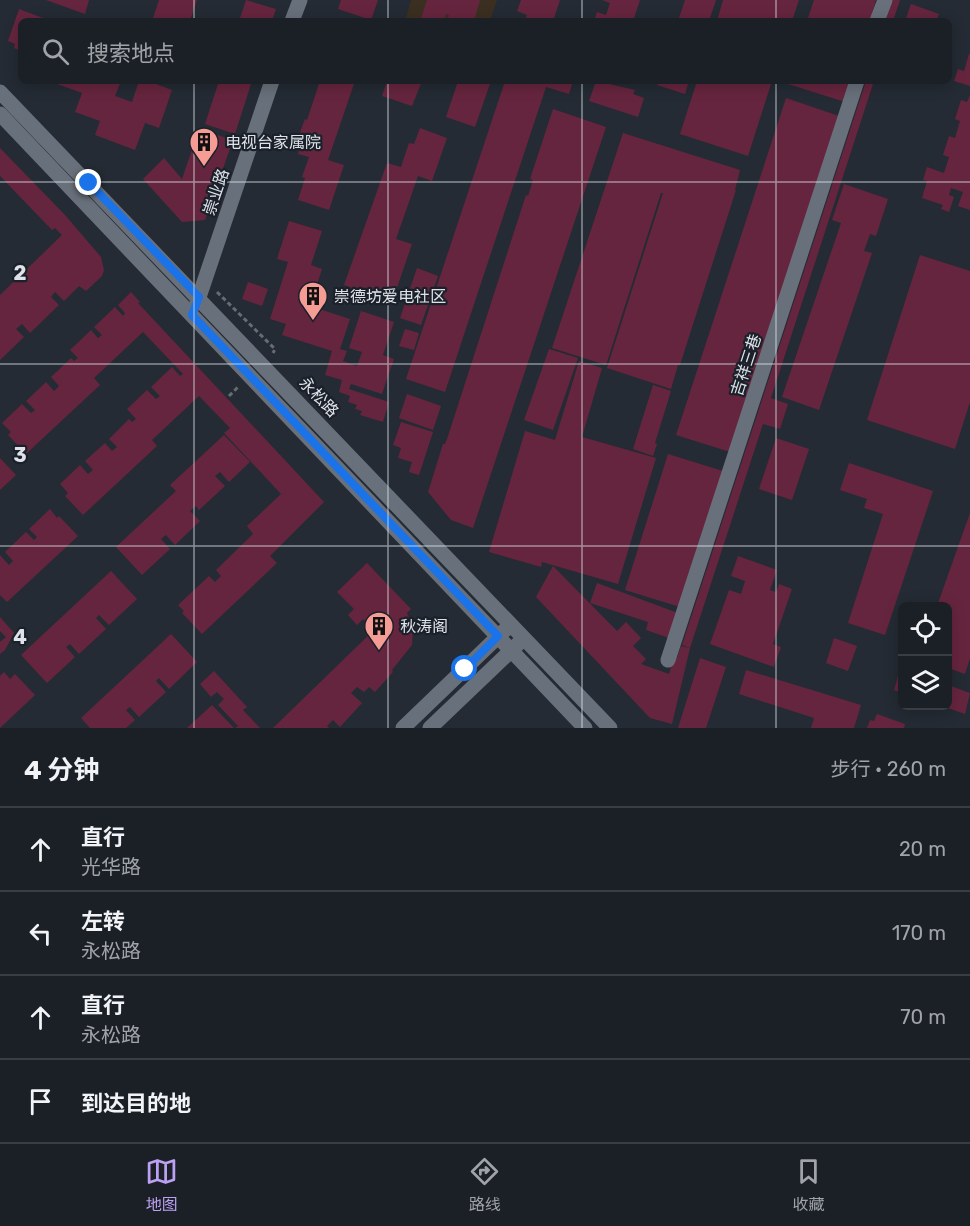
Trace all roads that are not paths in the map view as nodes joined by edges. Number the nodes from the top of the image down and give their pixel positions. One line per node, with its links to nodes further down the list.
1 (300, 0): 3 (street)
2 (885, 0): 4 (street)
3 (293, 18)
4 (878, 18)
5 (271, 84): 9 (street, 崇业路)
6 (856, 84): 15 (street, 吉祥三巷)
7 (0, 92): 9 (street, 永松路)
8 (0, 114): 10 (street)
9 (199, 297): 10 (street, 崇业路); 11 (street, 永松路)
10 (192, 315): 12 (street)
11 (510, 625): 12 (street); 13 (street, 永松路)
12 (498, 636): 14 (street); 16 (street)
13 (523, 639): 14 (street); 19 (street, 永松路)
14 (511, 650): 17 (street); 18 (street)
15 (668, 660)
16 (403, 728)
17 (429, 728)
18 (585, 728)
19 (610, 728)

